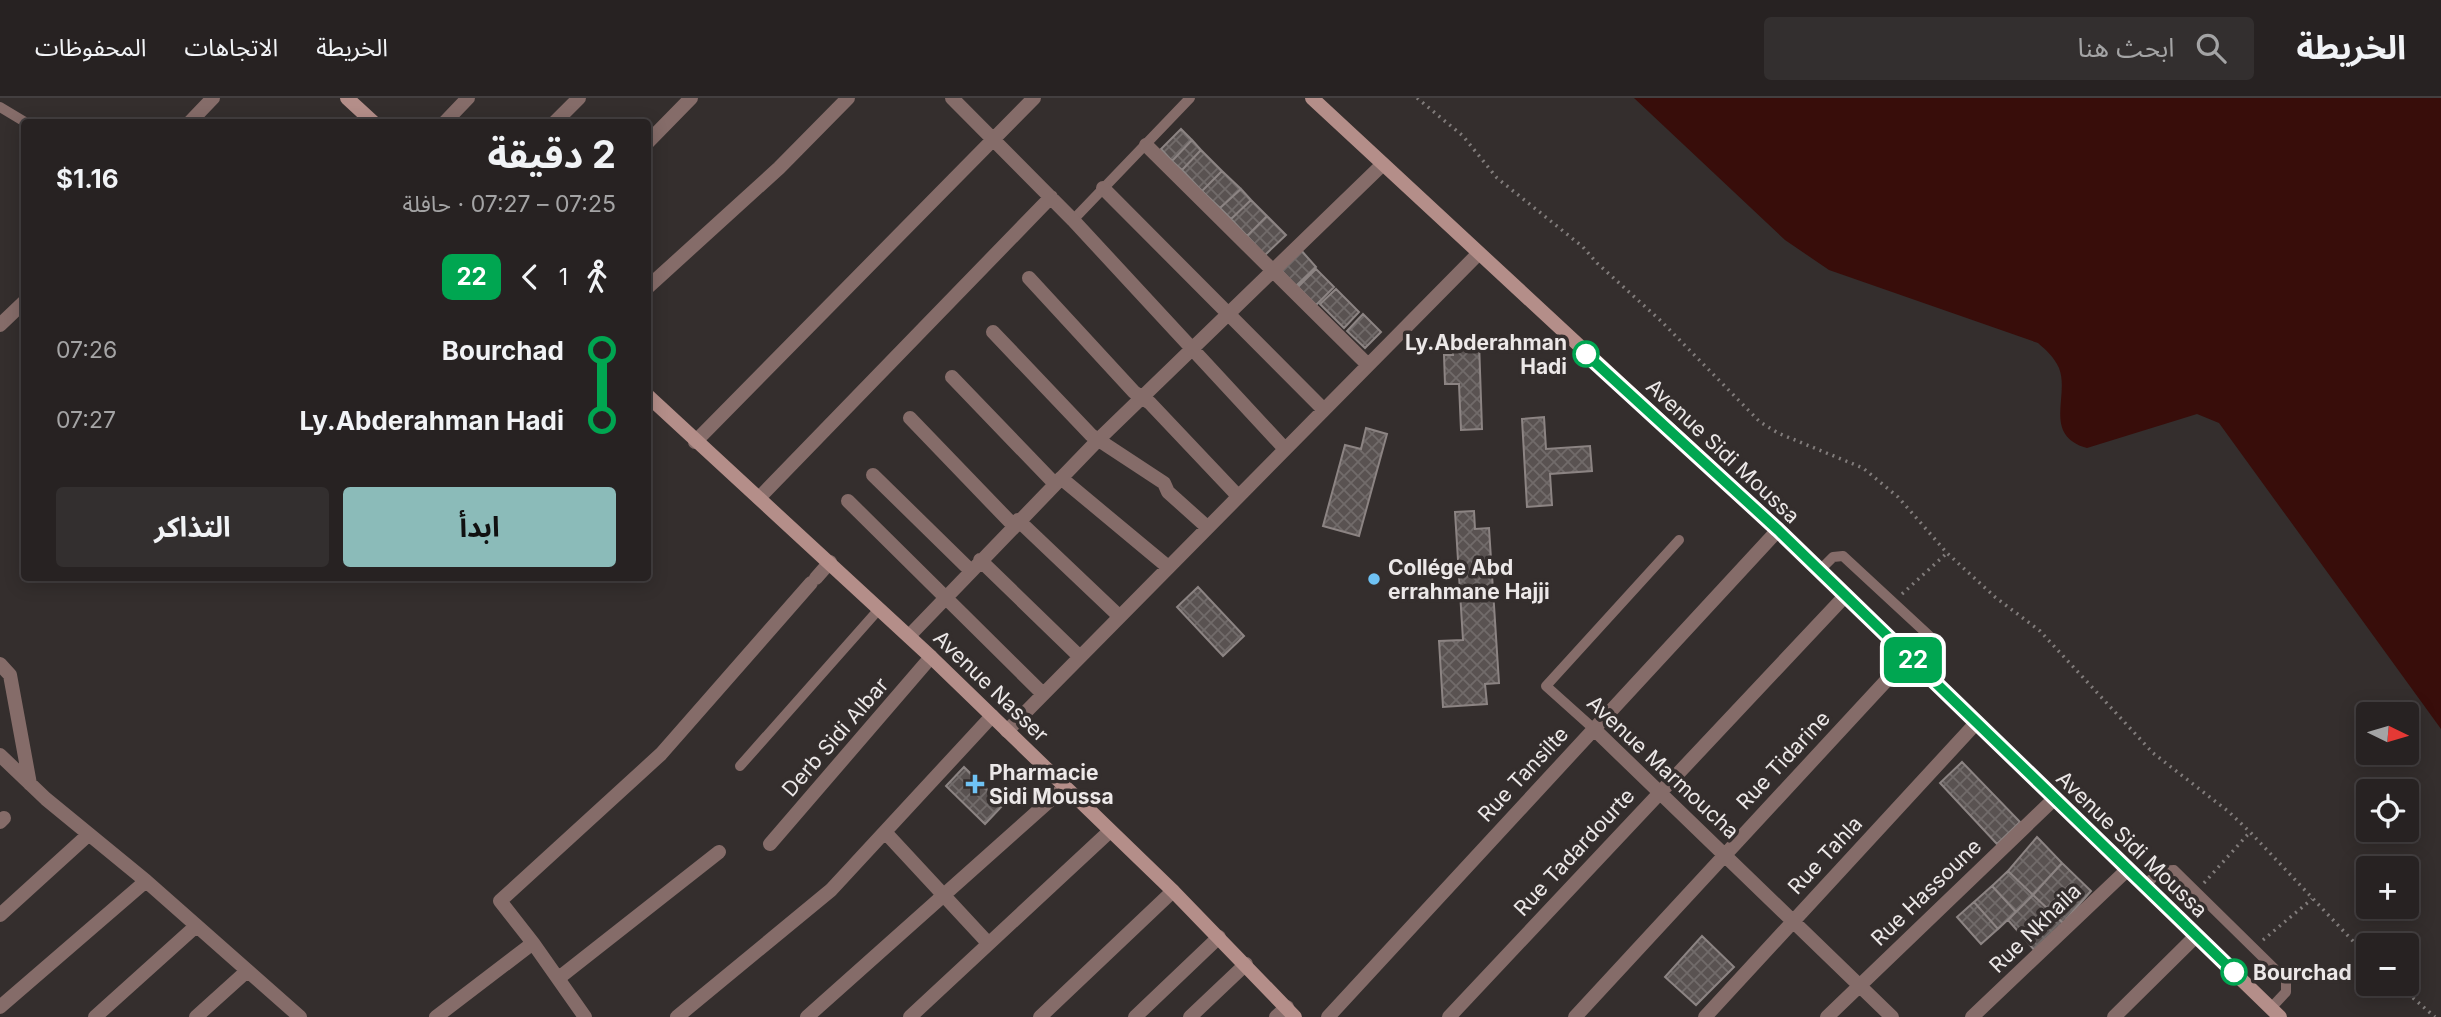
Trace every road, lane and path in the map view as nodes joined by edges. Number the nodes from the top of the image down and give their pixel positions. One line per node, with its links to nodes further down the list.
1 (213, 98): 13 (street)
2 (468, 98): 15 (street)
3 (579, 98): 16 (street)
4 (691, 98): 18 (street)
5 (848, 98): 28 (street)
6 (952, 98): 19 (street)
7 (1034, 98): 19 (street)
8 (1190, 98): 20 (lane)
9 (1312, 98): 21 (street, Avenue Sidi Moussa)
10 (1417, 98): 52 (path)
11 (354, 100): 14 (street)
12 (0, 107): 17 (lane)
13 (193, 119)
14 (370, 119)
15 (448, 119)
16 (558, 119)
17 (21, 120)
18 (651, 139)
19 (994, 140): 23 (street); 41 (street)
20 (1146, 145): 22 (lane); 26 (street)
21 (1382, 165): 25 (street, Avenue Sidi Moussa); 26 (street)
22 (1103, 188): 24 (lane); 30 (street)
23 (1051, 197): 24 (street); 46 (street)
24 (1073, 220): 33 (street)
25 (1478, 254): 34 (street); 50 (street, Avenue Sidi Moussa)
26 (1271, 272): 30 (street); 34 (street)
27 (1029, 278): 36 (street)
28 (651, 284)
29 (21, 305): 31 (street)
30 (1228, 315): 33 (street); 38 (street)
31 (0, 325)
32 (993, 332): 40 (street)
33 (1193, 350): 36 (street); 42 (street)
34 (1368, 365): 38 (street)
35 (952, 377): 44 (street)
36 (1143, 398): 40 (street); 45 (street)
37 (651, 399): 41 (street, Avenue Nasser)
38 (1324, 410): 42 (street)
39 (910, 418): 48 (street)
40 (1099, 439): 44 (street); 49 (street)
41 (695, 442): 46 (street, Avenue Nasser)
42 (1285, 449): 45 (street)
43 (873, 475): 54 (street)
44 (1058, 481): 48 (street); 55 (street)
45 (1238, 496): 49 (street)
46 (759, 498): 53 (street, Avenue Nasser)
47 (848, 500): 58 (street)
48 (1016, 523): 54 (street); 61 (street)
49 (1207, 527): 55 (street)
50 (1778, 530): 56 (street, Avenue Sidi Moussa); 73 (street, Rue Tansilte)
51 (1679, 540): 73 (lane, Avenue Marmoucha)
52 (1947, 553): 59 (path); 83 (path)
53 (830, 562): 60 (street, Avenue Nasser); 100 (street)
54 (975, 565): 58 (street); 65 (street)
55 (1168, 567): 61 (street)
56 (1820, 570): 57 (street, Avenue Sidi Moussa); 59 (lane)
57 (1846, 595): 63 (street, Avenue Sidi Moussa); 79 (street, Rue Tadardourte)
58 (945, 597): 62 (street); 69 (street)
59 (1892, 602): 67 (lane)
60 (880, 608): 62 (street, Avenue Nasser); 76 (lane)
61 (1119, 616): 65 (street)
62 (909, 636): 64 (street, Avenue Nasser)
63 (1909, 656): 67 (street, Avenue Sidi Moussa); 87 (street, Rue Tidarine)
64 (931, 657): 71 (street, Avenue Nasser); 85 (street, Derb Sidi Albar)
65 (1080, 657): 69 (street)
66 (0, 664): 68 (street)
67 (1924, 670): 72 (street, Avenue Sidi Moussa)
68 (12, 688): 70 (street); 77 (street)
69 (1043, 694): 74 (street)
70 (0, 699)
71 (992, 716): 74 (street, Avenue Nasser); 82 (street)
72 (1977, 722): 80 (street, Avenue Sidi Moussa); 96 (street, Rue Tahla)
73 (1594, 729): 79 (street, Avenue Marmoucha); 123 (street, Rue Tansilte)
74 (1007, 731): 78 (street, Avenue Nasser)
75 (0, 755): 77 (street)
76 (740, 766)
77 (30, 784): 84 (street)
78 (1065, 787): 81 (street, Avenue Nasser); 93 (street)
79 (1660, 791): 87 (street, Avenue Marmoucha); 124 (street, Rue Tadardourte)
80 (2054, 799): 88 (street, Avenue Sidi Moussa); 107 (street, Rue Hassoune)
81 (1110, 831): 91 (street, Avenue Nasser); 101 (street)
82 (885, 832): 93 (street); 117 (street)
83 (2250, 832): 92 (path); 94 (path)
84 (88, 835): 89 (street); 95 (street)
85 (770, 844)
86 (719, 852): 106 (street)
87 (1725, 854): 96 (street, Avenue Marmoucha); 125 (street, Rue Tidarine)
88 (2127, 870): 90 (street, Avenue Sidi Moussa); 129 (street, Rue Nkhaila)
89 (146, 881): 97 (street); 109 (street)
90 (2144, 887): 92 (lane); 98 (street, Avenue Sidi Moussa)
91 (1173, 891): 99 (street, Avenue Nasser); 120 (street)
92 (2196, 892): 103 (lane)
93 (943, 894): 101 (street); 118 (street)
94 (2312, 899): 102 (path); 103 (path)
95 (0, 915)
96 (1794, 920): 107 (street, Avenue Marmoucha); 126 (street, Rue Tahla)
97 (195, 927): 105 (street); 112 (street)
98 (2196, 936): 111 (street, Avenue Sidi Moussa); 130 (street)
99 (1219, 937): 104 (street, Avenue Nasser); 121 (street)
100 (533, 943): 106 (street); 115 (street)
101 (988, 943): 119 (street)
102 (2356, 945)
103 (2253, 948): 111 (lane)
104 (1246, 964): 110 (street, Avenue Nasser); 122 (street)
105 (247, 971): 113 (street); 114 (street)
106 (560, 977): 116 (street)
107 (1858, 986): 127 (street, Rue Hassoune); 128 (street, Avenue Marmoucha)
108 (2410, 996): 131 (path)
109 (0, 1007)
110 (1286, 1014)
111 (2271, 1014)
112 (94, 1017)
113 (196, 1017)
114 (300, 1017)
115 (436, 1017)
116 (585, 1017)
117 (677, 1017)
118 (807, 1017)
119 (910, 1017)
120 (1040, 1017)
121 (1135, 1017)
122 (1190, 1017)
123 (1328, 1017)
124 (1449, 1017)
125 (1575, 1017)
126 (1705, 1017)
127 (1827, 1017)
128 (1892, 1017)
129 (1972, 1017)
130 (2114, 1017)
131 (2435, 1017)

